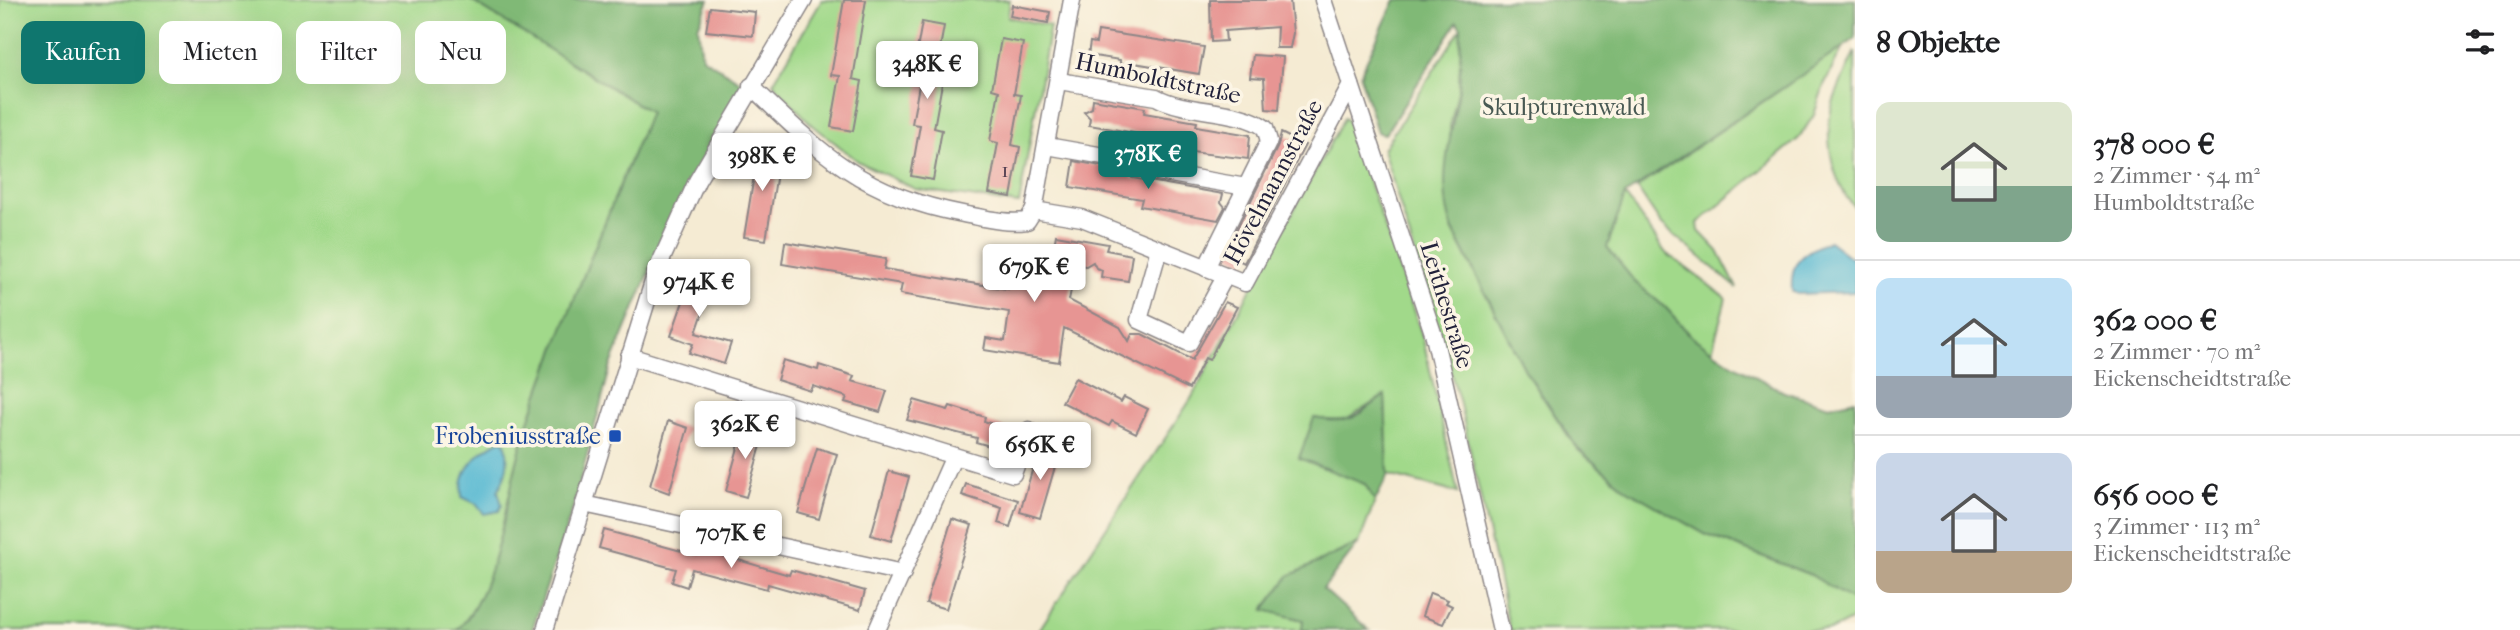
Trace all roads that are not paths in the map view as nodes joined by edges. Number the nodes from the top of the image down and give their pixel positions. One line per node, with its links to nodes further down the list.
1 (804, 0): 6 (street)
2 (1072, 0): 4 (street, Humboldtstraße)
3 (1323, 0): 5 (street, Leithestraße)
4 (1059, 81): 7 (street, Humboldtstraße); 8 (street, Humboldtstraße)
5 (1351, 85): 12 (street, Hövelmannstraße); 20 (street, Leithestraße)
6 (751, 86): 9 (street); 13 (street)
7 (1047, 146): 8 (street); 9 (street, Humboldtstraße)
8 (1246, 187): 11 (street, Humboldtstraße)
9 (1034, 210): 10 (street, Hövelmannstraße)
10 (1159, 249): 11 (street, Hövelmannstraße); 12 (street, Hövelmannstraße)
11 (1206, 268): 12 (street, Hövelmannstraße)
12 (1226, 275)
13 (629, 356): 15 (street); 16 (street)
14 (1030, 429): 15 (street)
15 (954, 456): 17 (street)
16 (584, 504): 17 (street); 18 (street)
17 (903, 573): 19 (street)
18 (545, 630)
19 (877, 630)
20 (1500, 630)

